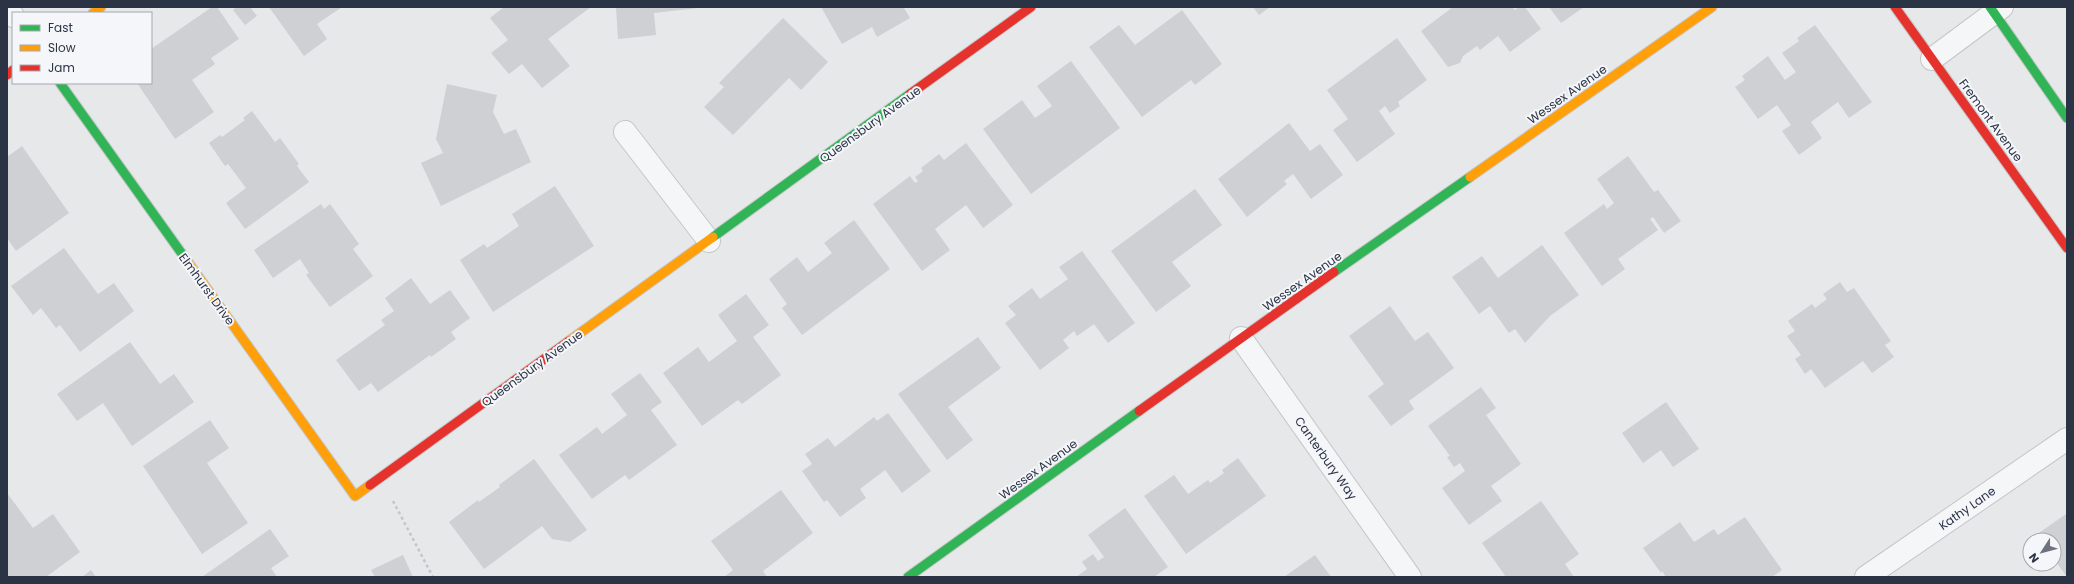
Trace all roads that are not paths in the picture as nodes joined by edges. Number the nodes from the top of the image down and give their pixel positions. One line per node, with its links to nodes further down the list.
1 (1031, 7): 9 (street, Queensbury Avenue)
2 (1712, 7): 11 (street, Wessex Avenue)
3 (1895, 7): 5 (street, Fremont Avenue)
4 (1995, 9): 5 (street); 7 (street)
5 (1932, 59): 10 (street, Fremont Avenue)
6 (61, 84): 13 (street, Elmhurst Drive)
7 (2067, 118)
8 (625, 132): 9 (street)
9 (709, 241): 13 (street, Queensbury Avenue)
10 (2067, 248)
11 (1241, 338): 14 (street, Wessex Avenue); 15 (street, Canterbury Way)
12 (2067, 439): 16 (street, Kathy Lane)
13 (355, 496)
14 (908, 577)
15 (1410, 577)
16 (1866, 577)

